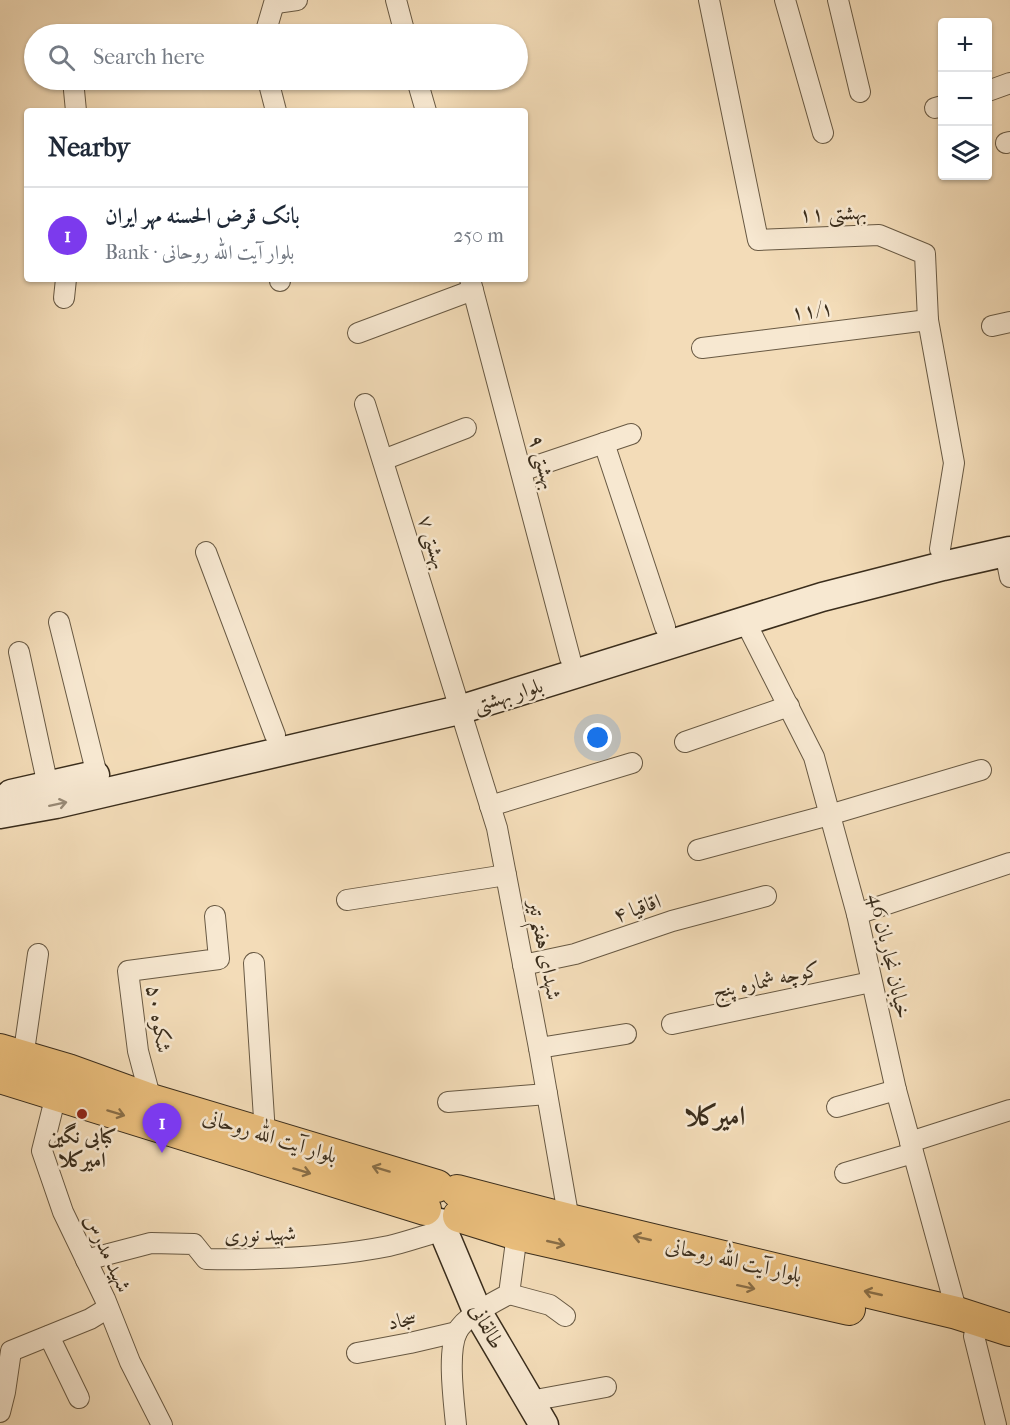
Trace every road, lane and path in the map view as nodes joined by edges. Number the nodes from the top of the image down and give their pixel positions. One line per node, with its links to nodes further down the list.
1 (297, 0): 6 (street)
2 (396, 0): 8 (street)
3 (709, 0): 20 (street, بهشتی ۱۱)
4 (786, 0): 18 (street)
5 (838, 0): 14 (street)
6 (276, 2): 7 (street)
7 (268, 24)
8 (402, 24)
9 (1010, 83): 10 (street)
10 (992, 88)
11 (74, 90): 15 (street)
12 (271, 90): 16 (street)
13 (420, 90): 17 (street)
14 (860, 92)
15 (76, 108)
16 (275, 108)
17 (425, 108)
18 (823, 134)
19 (472, 285): 21 (street); 28 (street, بهشتی ۹)
20 (928, 320): 22 (street, ۱۱/۱); 29 (street, بهشتی ۱۱)
21 (358, 333)
22 (702, 348)
23 (365, 404): 27 (street, بهشتی ۷)
24 (466, 428): 27 (street)
25 (631, 434): 26 (street)
26 (604, 443): 28 (street); 34 (street)
27 (383, 460): 37 (street, بهشتی ۷)
28 (521, 471): 36 (street, بهشتی ۹)
29 (940, 549): 31 (main road, بلوار بهشتی); 32 (main road, بلوار بهشتی)
30 (206, 552): 39 (street)
31 (1009, 554): 32 (main road, بلوار بهشتی)
32 (742, 613): 34 (main road, بلوار بهشتی); 37 (main road, بلوار بهشتی); 38 (street, خیابان نجاریان 46)
33 (59, 622): 44 (street)
34 (665, 627): 36 (main road, بلوار بهشتی)
35 (19, 652): 45 (street)
36 (570, 658): 37 (main road, بلوار بهشتی)
37 (458, 702): 39 (main road, بلوار بهشتی); 41 (main road, بلوار بهشتی); 47 (street, شهدای هفتم تیر)
38 (789, 706): 40 (street); 49 (street, خیابان نجاریان 46)
39 (275, 735): 41 (main road, بلوار بهشتی)
40 (685, 741)
41 (209, 759): 44 (main road, بلوار بهشتی); 48 (main road, بلوار بهشتی, one-way to 41)
42 (632, 763): 47 (street)
43 (981, 770): 49 (street)
44 (97, 775): 45 (main road, بلوار بهشتی)
45 (48, 786): 46 (main road, بلوار بهشتی)
46 (0, 796)
47 (490, 806): 52 (street, شهدای هفتم تیر)
48 (0, 814)
49 (829, 815): 50 (street); 55 (street, خیابان نجاریان 46)
50 (698, 850)
51 (1010, 863): 55 (street)
52 (506, 875): 54 (street); 59 (street, شهدای هفتم تیر)
53 (766, 897): 59 (street, اقاقیا ۴)
54 (347, 900)
55 (857, 914): 60 (street, خیابان نجاریان 46)
56 (216, 916): 68 (street, شکوه ۵۰)
57 (38, 954): 64 (street)
58 (254, 963): 72 (street)
59 (523, 965): 63 (street, شهدای هفتم تیر)
60 (871, 982): 61 (street, کوچه شماره پنج); 65 (street, خیابان نجاریان 46)
61 (672, 1024)
62 (626, 1034): 63 (street)
63 (539, 1048): 66 (street, شهدای هفتم تیر)
64 (8, 1062): 67 (main road, بلوار آیت الله روحانی); 68 (main road, بلوار آیت الله روحانی)
65 (896, 1090): 70 (street); 73 (street, خیابان نجاریان 46)
66 (547, 1094): 69 (street); 76 (street, شهدای هفتم تیر)
67 (56, 1095): 75 (main road, بلوار آیت الله روحانی, one-way to 75); 78 (street, شهید مدرس)
68 (151, 1100): 72 (main road, بلوار آیت الله روحانی)
69 (448, 1102)
70 (837, 1107)
71 (1010, 1110): 73 (street)
72 (265, 1134): 75 (main road, بلوار آیت الله روحانی, one-way to 72)
73 (912, 1148): 74 (street); 83 (street, خیابان نجاریان 46)
74 (844, 1173)
75 (443, 1209): 76 (main road, بلوار آیت الله روحانی); 77 (main road, بلوار آیت الله روحانی); 78 (street, شهید نوری); 81 (main road, طالقانی)
76 (569, 1220): 83 (main road, بلوار آیت الله روحانی, one-way to 76)
77 (518, 1234): 79 (street); 83 (main road, بلوار آیت الله روحانی, one-way to 83)
78 (86, 1260): 80 (street, شهید مدرس)
79 (509, 1294): 81 (street); 82 (street)
80 (108, 1308): 86 (street); 93 (street, شهید مدرس)
81 (477, 1311): 85 (street); 92 (main road, طالقانی)
82 (565, 1316)
83 (966, 1324): 84 (main road, بلوار آیت الله روحانی); 87 (main road, بلوار آیت الله روحانی); 95 (street, خیابان نجاریان 46)
84 (1010, 1330)
85 (457, 1332): 88 (street, سجاد); 94 (street)
86 (49, 1336): 90 (street); 91 (street)
87 (1010, 1349)
88 (357, 1353)
89 (606, 1387): 92 (street)
90 (79, 1398)
91 (0, 1412)
92 (537, 1413)
93 (162, 1425)
94 (456, 1425)
95 (996, 1425)

